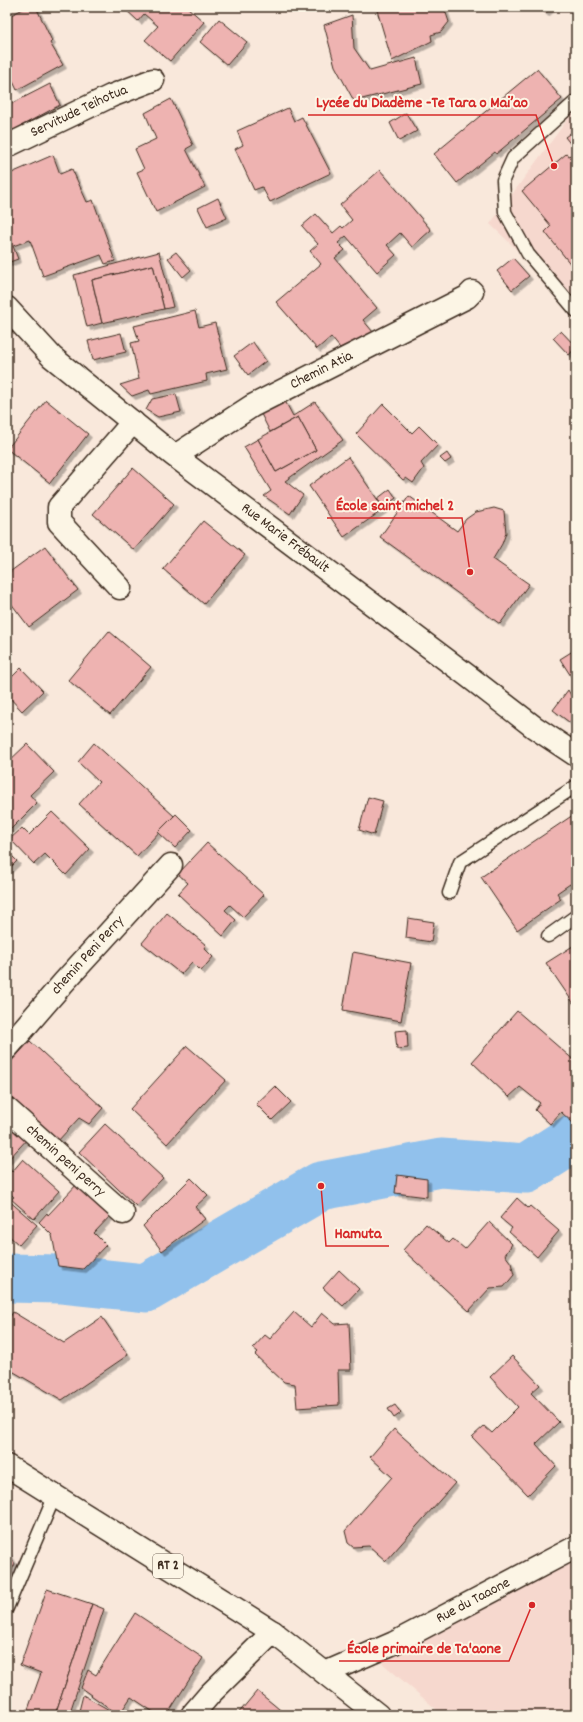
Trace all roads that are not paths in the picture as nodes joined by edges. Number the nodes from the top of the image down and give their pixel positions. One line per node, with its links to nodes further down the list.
1 (153, 80): 3 (street, Servitude Teihotua)
2 (576, 101): 6 (lane)
3 (7, 146)
4 (472, 292): 8 (street, Chemin Atia)
5 (7, 308): 7 (street, Rue Marie Frébault)
6 (576, 311)
7 (133, 422): 8 (street, Rue Marie Frébault); 9 (street)
8 (175, 456): 10 (street, Rue Marie Frébault)
9 (120, 588)
10 (576, 755)
11 (576, 786): 13 (lane)
12 (171, 865): 16 (street, chemin Peni Perry)
13 (449, 893)
14 (576, 916): 15 (lane)
15 (548, 936)
16 (7, 1048)
17 (7, 1109): 18 (street, chemin peni perry)
18 (123, 1213)
19 (7, 1466): 20 (street, RT 2)
20 (55, 1495): 22 (lane); 23 (street, RT 2)
21 (576, 1547): 24 (street, Rue du Taaone)
22 (7, 1608)
23 (273, 1632): 24 (street, RT 2); 25 (street)
24 (325, 1673): 26 (street, RT 2)
25 (192, 1715)
26 (378, 1715)

